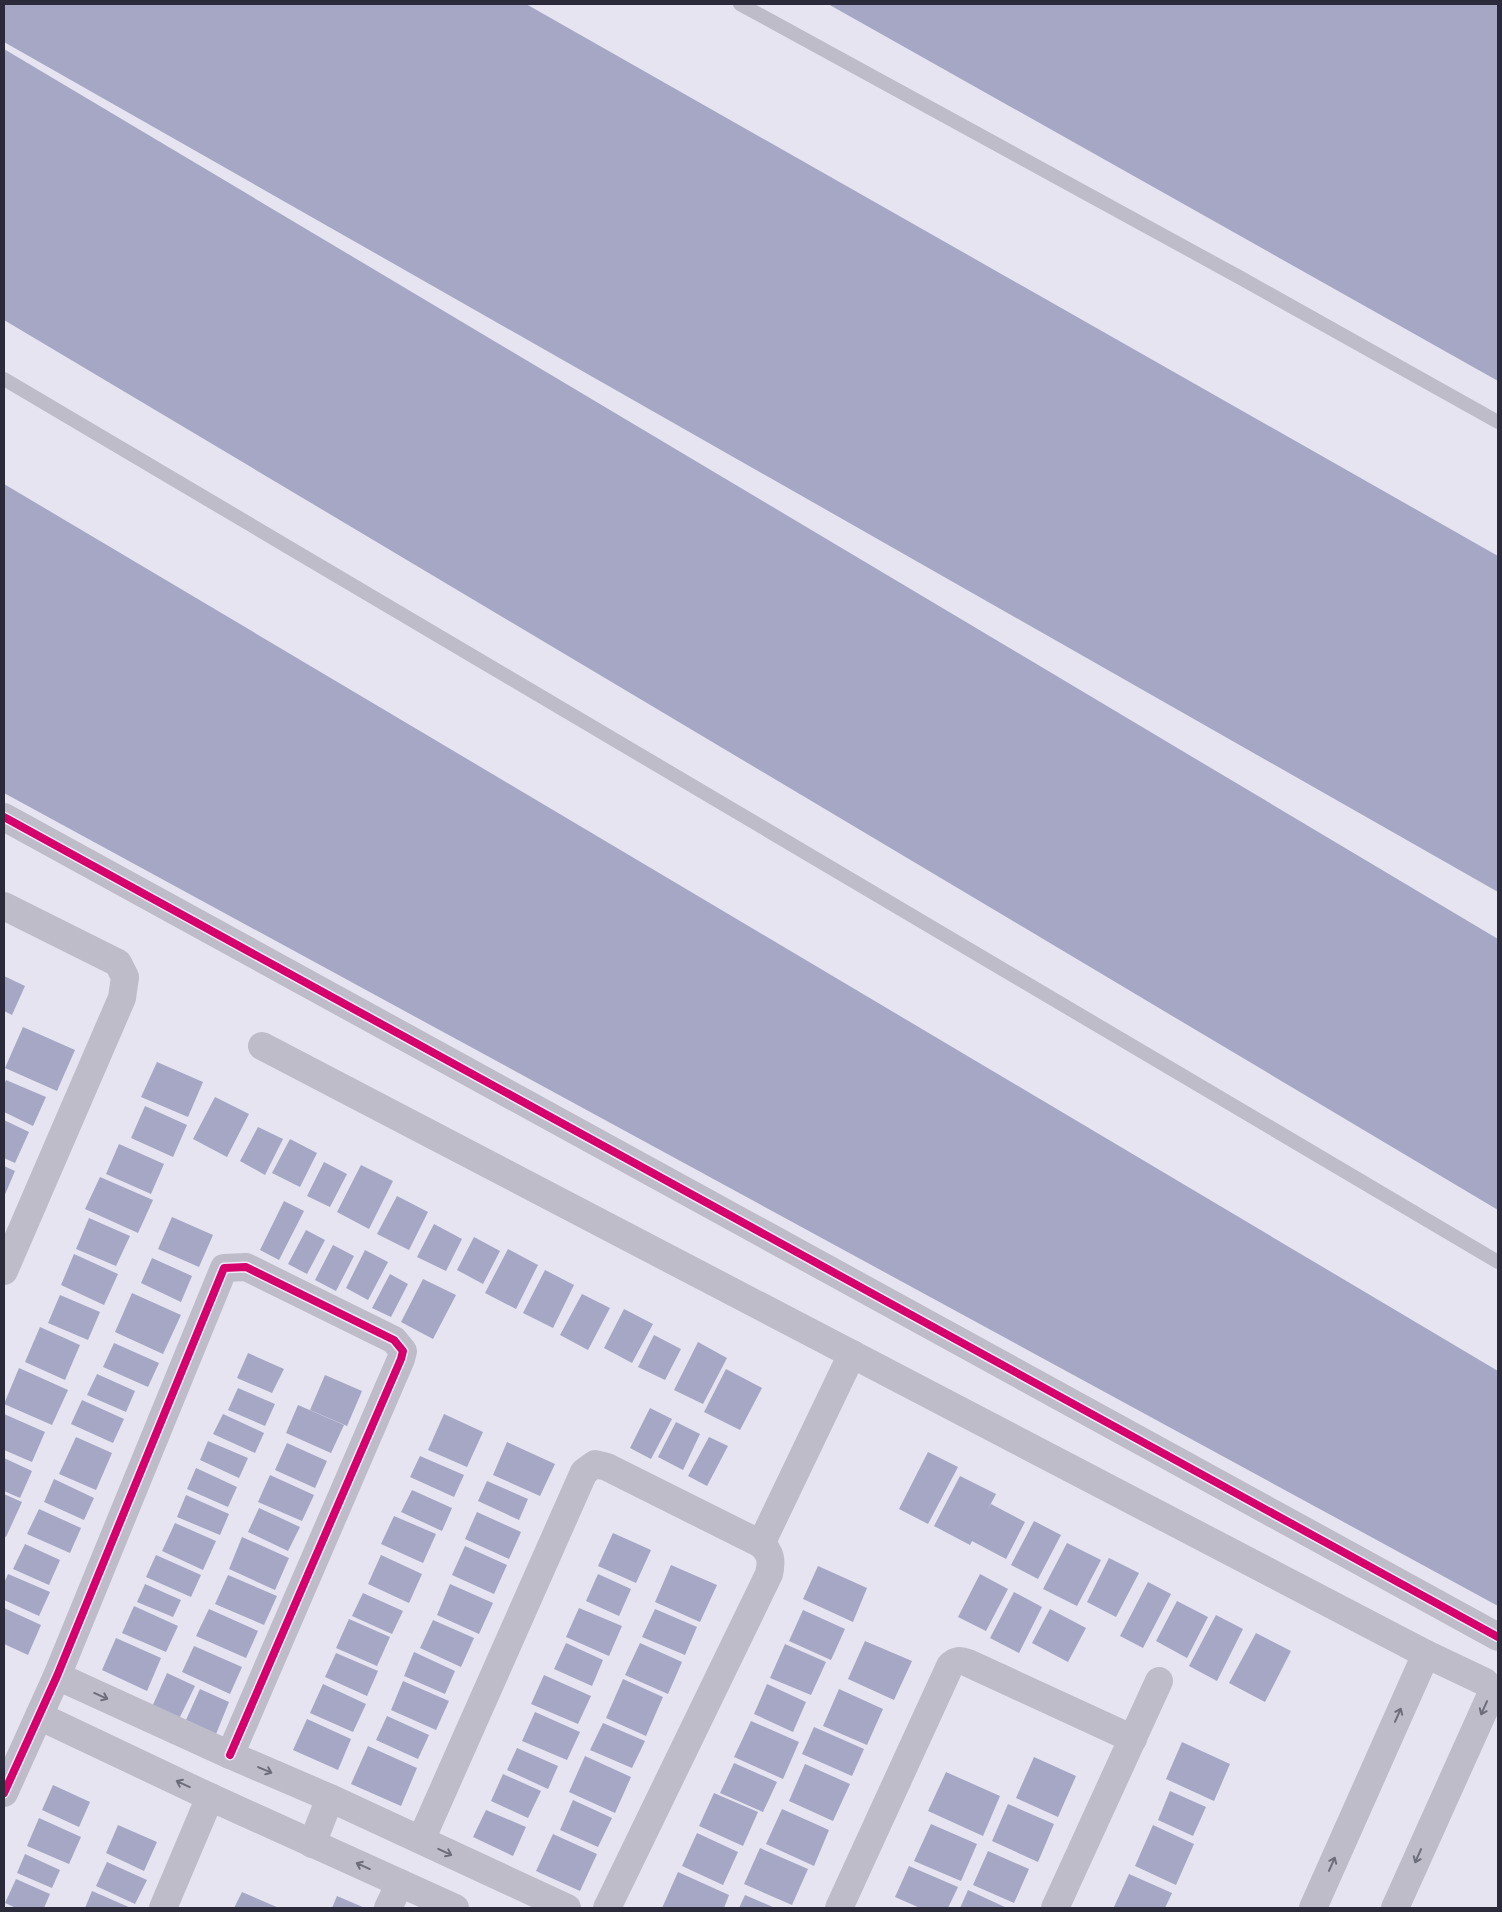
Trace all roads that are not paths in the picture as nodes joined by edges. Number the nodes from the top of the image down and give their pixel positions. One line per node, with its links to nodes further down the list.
1 (740, 4): 3 (lane)
2 (4, 379): 7 (lane)
3 (1498, 422)
4 (4, 817): 11 (street)
5 (4, 906): 8 (street)
6 (262, 1046): 9 (street)
7 (1498, 1262)
8 (4, 1271)
9 (852, 1354): 10 (street); 12 (street)
10 (761, 1544): 21 (street); 28 (street)
11 (1498, 1638)
12 (1426, 1654): 31 (street, one-way to 12); 32 (street, one-way to 32)
13 (57, 1676): 15 (street); 17 (street, one-way to 17); 17 (street)
14 (1158, 1681): 16 (street)
15 (39, 1716): 18 (street); 19 (street, one-way to 15)
16 (1133, 1739): 29 (street); 30 (street)
17 (230, 1755): 20 (street, one-way to 20)
18 (4, 1794)
19 (210, 1797): 22 (street); 24 (street)
20 (330, 1798): 21 (street); 22 (street)
21 (421, 1840): 27 (street, one-way to 27)
22 (312, 1844): 23 (street, one-way to 22)
23 (400, 1883): 25 (street); 26 (street)
24 (163, 1908)
25 (388, 1908)
26 (455, 1908)
27 (567, 1908)
28 (607, 1908)
29 (839, 1908)
30 (1055, 1908)
31 (1312, 1908)
32 (1395, 1908)

